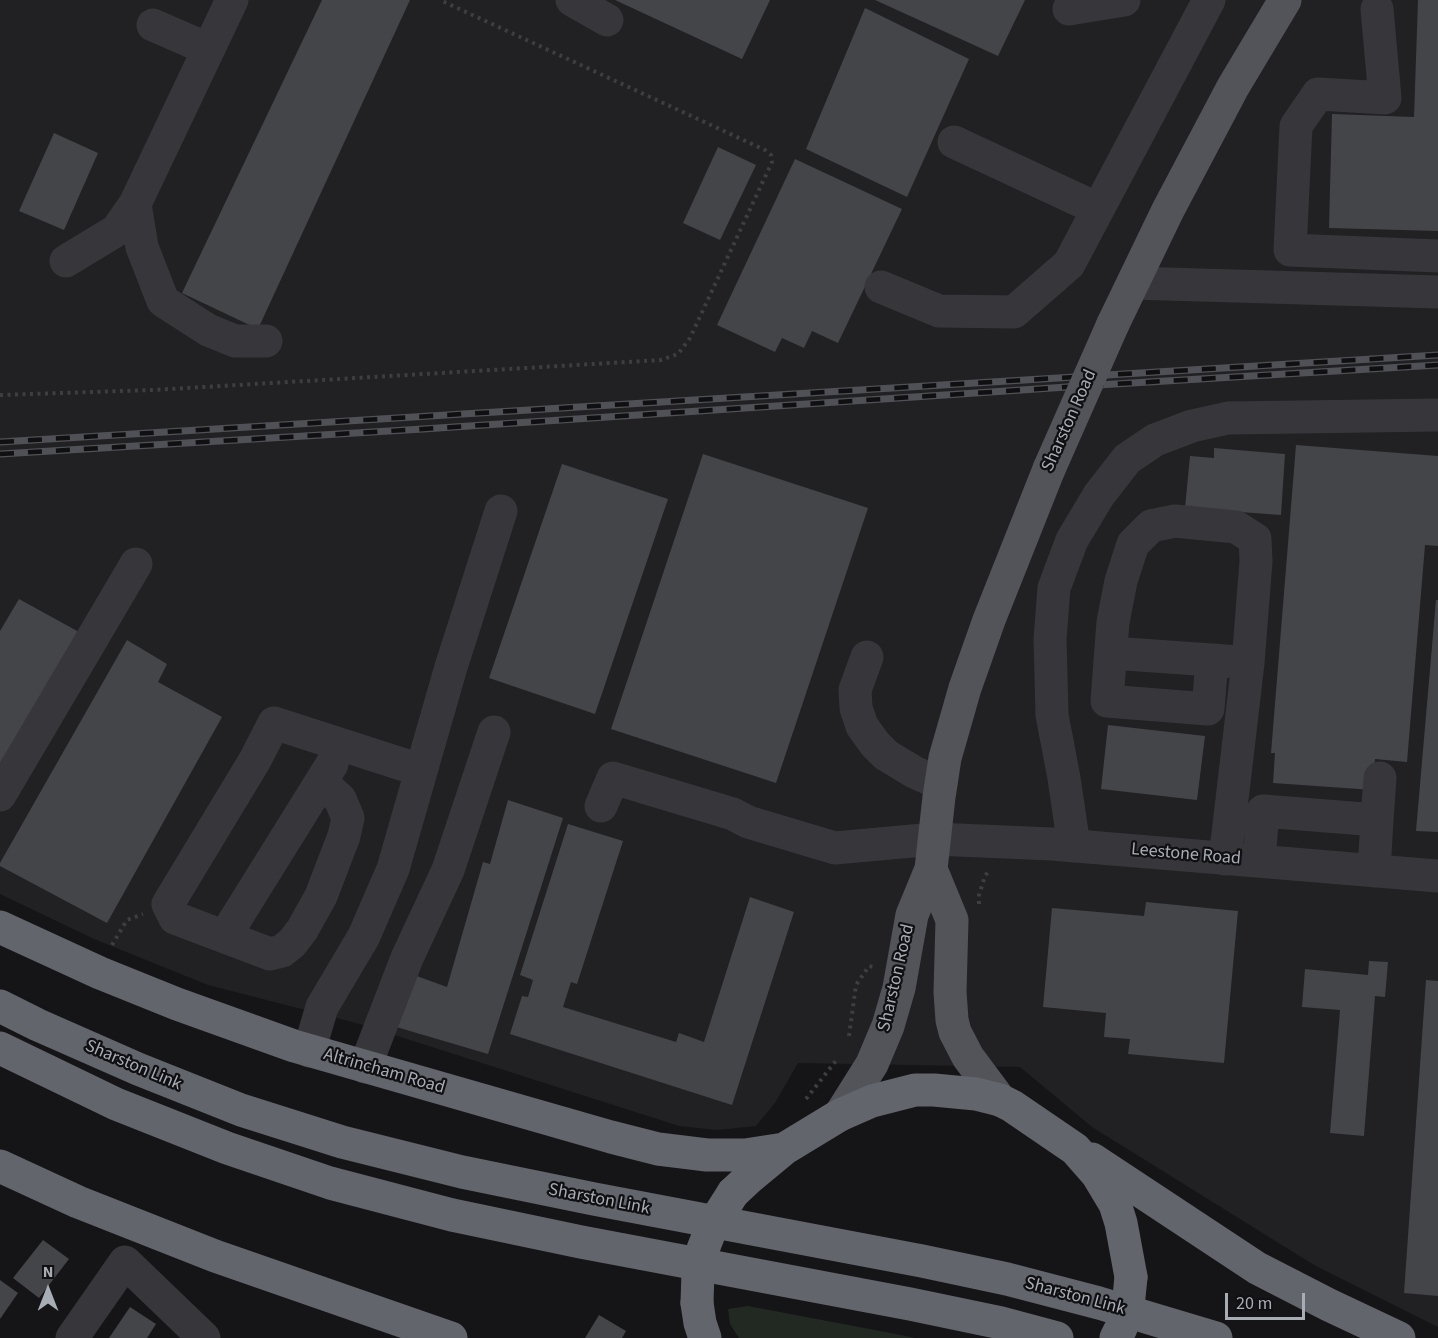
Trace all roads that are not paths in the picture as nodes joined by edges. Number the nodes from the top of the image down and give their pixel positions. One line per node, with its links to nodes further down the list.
1 (232, 0): 10 (street)
2 (572, 0): 8 (street)
3 (1124, 0): 6 (street)
4 (1209, 0): 13 (street)
5 (1285, 0): 16 (main road, Sharston Road)
6 (1070, 9)
7 (1377, 9): 14 (street)
8 (607, 20)
9 (153, 25): 10 (street)
10 (208, 49): 12 (street)
11 (954, 142): 13 (street)
12 (135, 204): 15 (street); 19 (street)
13 (1098, 209): 17 (street)
14 (1438, 256)
15 (66, 261)
16 (1133, 283): 18 (street); 32 (main road, Sharston Road, bridge)
17 (881, 287)
18 (1438, 292)
19 (266, 341)
20 (1438, 415): 36 (street)
21 (501, 511): 29 (street)
22 (136, 564): 33 (street)
23 (1111, 652): 25 (street); 25 (street); 26 (street)
24 (867, 657): 32 (street)
25 (1212, 660): 26 (street)
26 (1248, 663): 38 (street)
27 (494, 732): 47 (street)
28 (344, 744): 29 (street); 31 (street); 43 (street)
29 (420, 770): 46 (street)
30 (1380, 778): 35 (street)
31 (321, 782): 43 (street); 43 (street)
32 (941, 784): 37 (main road, Sharston Road)
33 (0, 795)
34 (602, 806): 37 (street, Leestone Road)
35 (1377, 820): 39 (street); 40 (street)
36 (1074, 846): 37 (street, Leestone Road); 38 (street, Leestone Road)
37 (933, 854): 48 (main road, Sharston Road); 49 (main road, Sharston Road)
38 (1225, 859): 39 (street, Leestone Road)
39 (1259, 861): 40 (street, Leestone Road)
40 (1374, 871): 41 (street, Leestone Road)
41 (1438, 876)
42 (0, 927): 46 (highway, Altrincham Road)
43 (225, 936)
44 (0, 1005): 59 (highway, Sharston Link)
45 (0, 1048): 57 (highway)
46 (309, 1051): 47 (highway, Altrincham Road)
47 (365, 1066): 50 (highway, Altrincham Road)
48 (1000, 1100): 49 (highway); 51 (highway)
49 (840, 1115): 50 (highway)
50 (784, 1149): 56 (highway, bridge)
51 (1075, 1149): 58 (highway, bridge); 60 (highway)
52 (0, 1166): 55 (highway)
53 (72, 1338): 54 (street)
54 (204, 1338)
55 (452, 1338)
56 (705, 1338)
57 (1056, 1338)
58 (1116, 1338)
59 (1216, 1338)
60 (1400, 1338)

